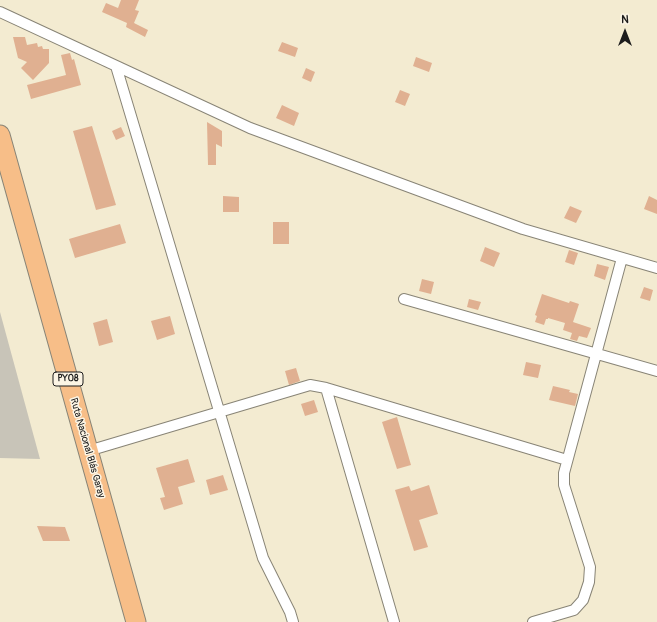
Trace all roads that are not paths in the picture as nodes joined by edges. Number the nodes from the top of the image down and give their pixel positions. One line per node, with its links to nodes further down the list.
1 (0, 12): 2 (street)
2 (116, 66): 4 (street); 10 (street)
3 (0, 135): 11 (highway, Ruta Nacional Blás Garay / PY08)
4 (622, 258): 5 (street); 7 (street)
5 (657, 268)
6 (404, 299): 7 (street)
7 (596, 353): 8 (street); 12 (street)
8 (657, 370)
9 (326, 388): 10 (street); 12 (street); 15 (street)
10 (219, 412): 11 (street); 14 (street)
11 (88, 450): 13 (highway, Ruta Nacional Blás Garay / PY08)
12 (567, 460): 16 (street)
13 (136, 622)
14 (293, 622)
15 (394, 622)
16 (533, 622)

